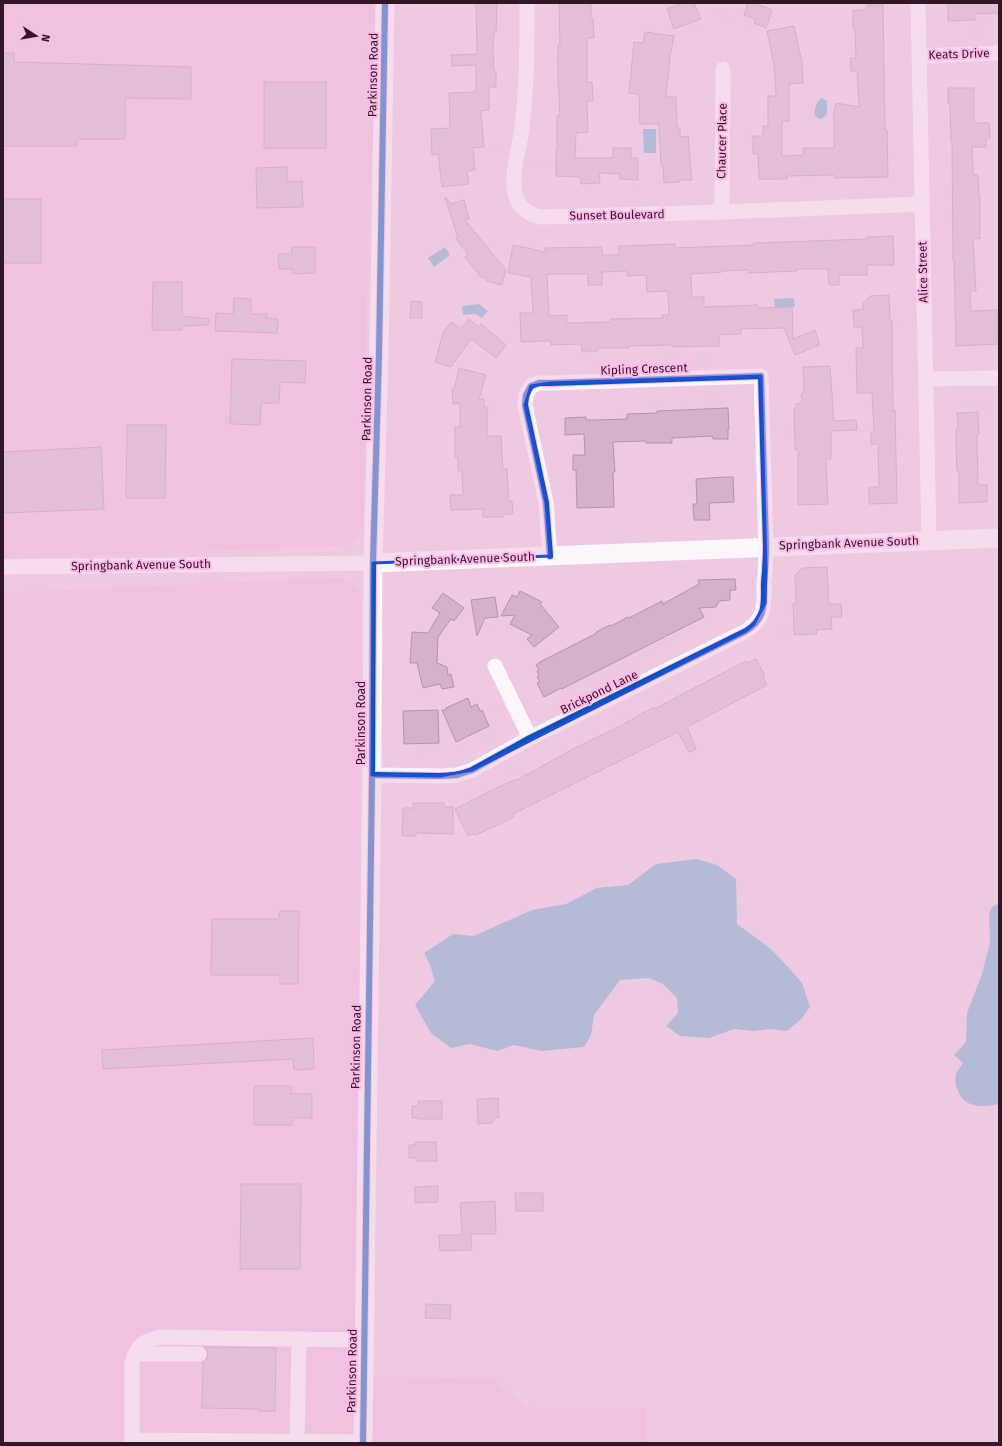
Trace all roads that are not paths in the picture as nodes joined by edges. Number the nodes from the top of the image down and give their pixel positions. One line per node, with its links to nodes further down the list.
1 (385, 3): 15 (main road, Parkinson Road)
2 (527, 3): 8 (street, Sunset Boulevard)
3 (918, 3): 5 (street, Alice Street)
4 (999, 53): 5 (street, Keats Drive)
5 (919, 56): 7 (street, Alice Street)
6 (723, 69): 8 (street, Chaucer Place)
7 (921, 204): 8 (street, Sunset Boulevard); 10 (street, Alice Street)
8 (722, 212)
9 (999, 378): 10 (street)
10 (926, 379): 12 (street, Alice Street)
11 (999, 538): 12 (main road, Springbank Avenue South)
12 (929, 540): 13 (main road, Springbank Avenue South)
13 (766, 546): 14 (main road, Springbank Avenue South); 14 (street, Kipling Crescent); 18 (street, Brickpond Lane)
14 (550, 556): 15 (main road, Springbank Avenue South)
15 (373, 563): 16 (street, Springbank Avenue South); 19 (main road, Parkinson Road)
16 (3, 567)
17 (495, 666): 18 (street)
18 (530, 738): 19 (street, Brickpond Lane)
19 (372, 776): 21 (main road, Parkinson Road)
20 (299, 1339): 21 (street); 22 (street); 24 (street)
21 (364, 1340): 25 (main road, Parkinson Road)
22 (135, 1354): 23 (street); 24 (street)
23 (199, 1354)
24 (297, 1441): 25 (street)
25 (363, 1443)

